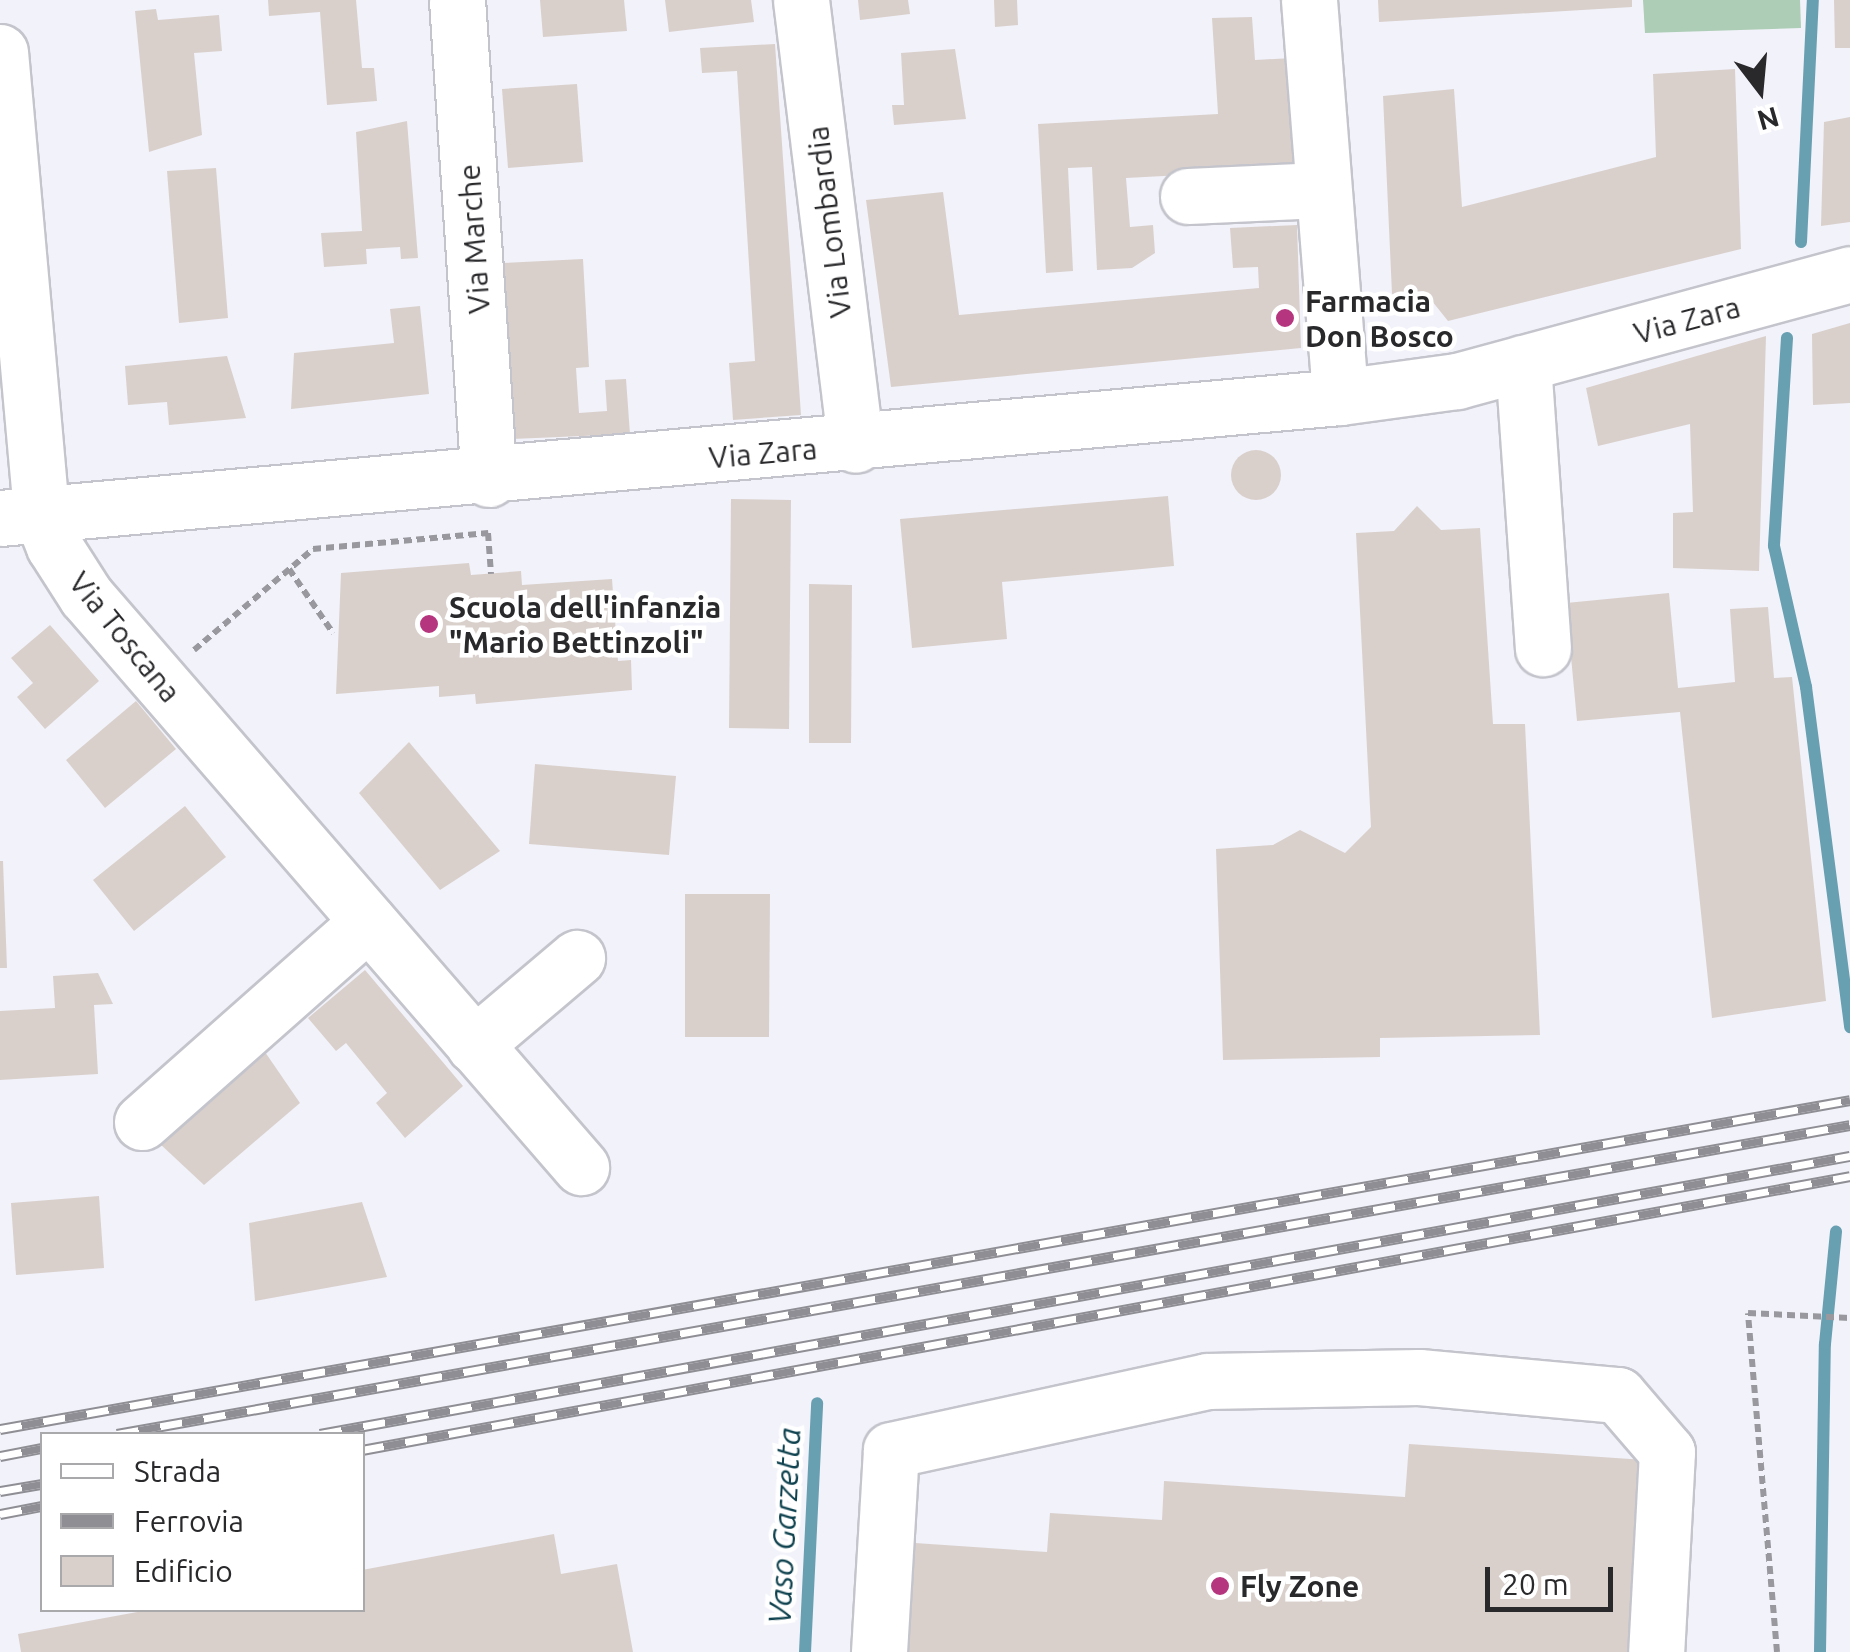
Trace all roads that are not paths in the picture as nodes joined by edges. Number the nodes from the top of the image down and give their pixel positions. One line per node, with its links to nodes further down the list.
1 (456, 0): 11 (street, Via Marche)
2 (801, 0): 10 (street, Via Lombardia)
3 (1309, 0): 5 (street)
4 (0, 52): 12 (street, Via Toscana)
5 (1321, 190): 6 (street); 9 (street)
6 (1188, 196)
7 (1850, 274): 8 (street, Via Zara)
8 (1523, 363): 9 (street, Via Zara); 13 (street)
9 (1340, 397): 10 (street, Via Zara)
10 (856, 445): 11 (street, Via Zara)
11 (489, 478): 12 (street, Via Zara)
12 (20, 516): 14 (street, Via Toscana)
13 (1543, 648)
14 (368, 922): 16 (street, Via Toscana); 17 (street)
15 (577, 958): 16 (street)
16 (474, 1046): 18 (street, Via Toscana)
17 (142, 1122)
18 (581, 1167)
19 (879, 1652): 20 (street)
20 (1656, 1652)

